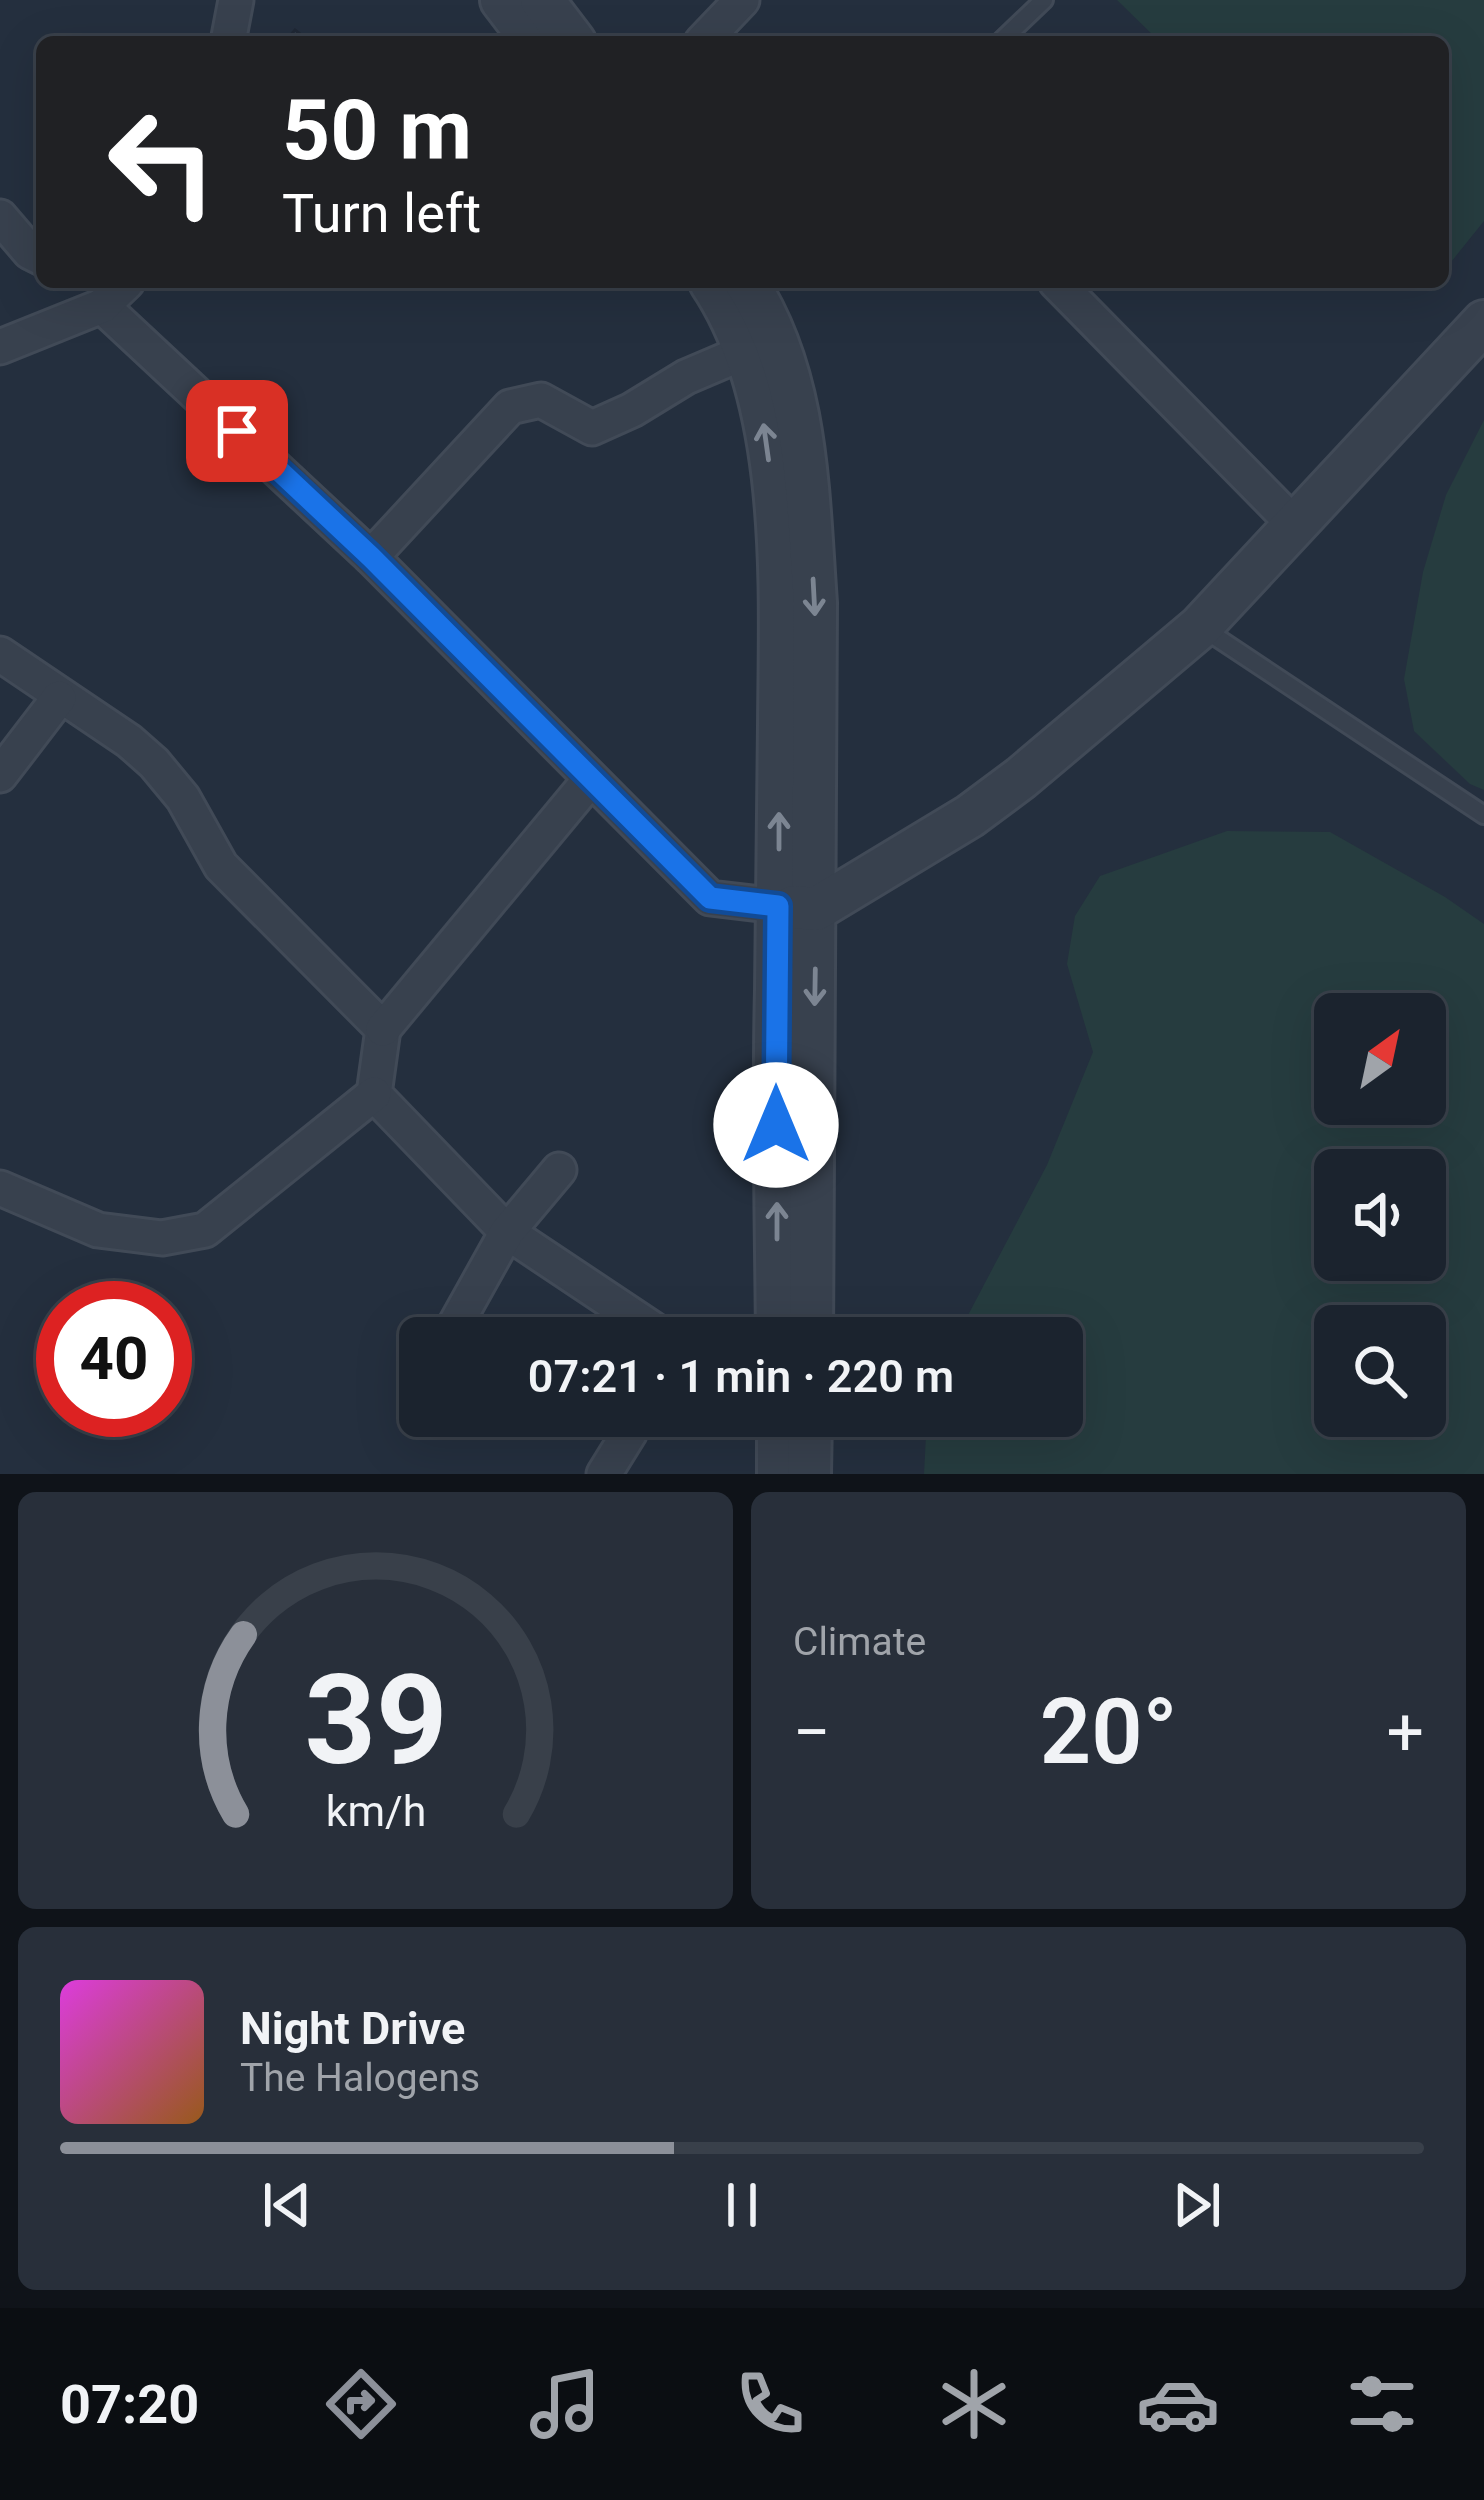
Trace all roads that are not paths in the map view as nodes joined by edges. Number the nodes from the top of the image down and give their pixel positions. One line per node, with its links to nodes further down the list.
1 (236, 0): 6 (street)
2 (502, 0): 7 (street)
3 (542, 0): 8 (street)
4 (742, 0): 9 (street)
5 (1044, 0): 10 (lane)
6 (229, 36)
7 (529, 36)
8 (569, 36)
9 (708, 36)
10 (1006, 36)
11 (0, 217): 12 (street)
12 (36, 255)
13 (121, 288): 17 (street)
14 (740, 288): 20 (street)
15 (744, 288): 29 (street, one-way to 29)
16 (1063, 288): 21 (street)
17 (102, 306): 19 (street); 22 (street)
18 (1484, 322): 21 (street)
19 (0, 347)
20 (747, 351): 22 (street); 29 (street, one-way to 20)
21 (1295, 525): 23 (street)
22 (371, 557): 27 (street)
23 (1200, 627): 28 (lane); 29 (street)
24 (0, 654): 25 (street)
25 (59, 698): 26 (street); 30 (street)
26 (0, 775)
27 (590, 780): 29 (street); 30 (street)
28 (1484, 815)
29 (797, 908): 37 (street, one-way to 29); 38 (street, one-way to 38)
30 (382, 1030): 31 (street)
31 (374, 1094): 33 (street); 34 (street)
32 (559, 1170): 34 (street)
33 (0, 1188)
34 (507, 1232): 35 (street); 36 (street)
35 (460, 1317)
36 (634, 1317)
37 (779, 1317)
38 (810, 1317)
39 (627, 1437): 42 (street)
40 (779, 1437): 43 (street)
41 (810, 1437): 44 (street)
42 (604, 1474)
43 (779, 1474)
44 (809, 1474)

